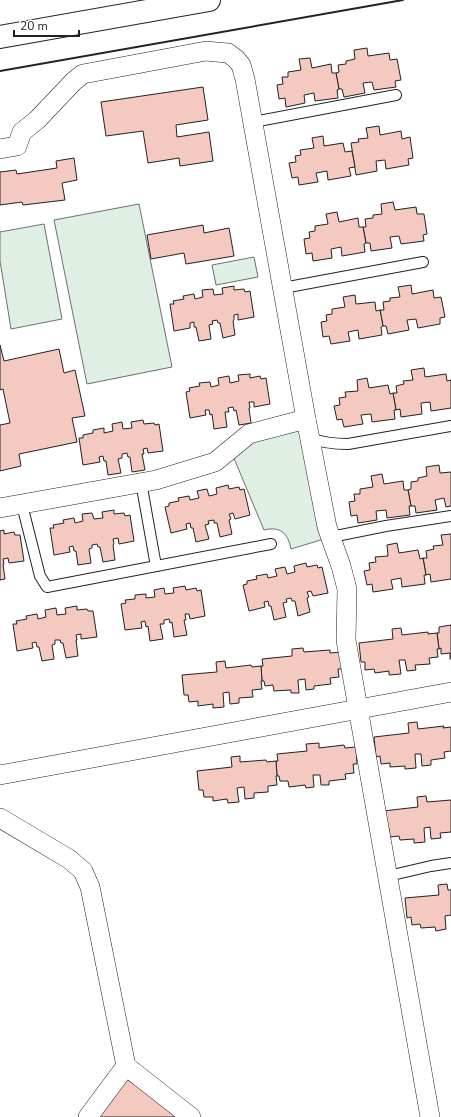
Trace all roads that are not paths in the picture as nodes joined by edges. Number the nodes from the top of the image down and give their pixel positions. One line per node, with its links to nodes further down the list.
1 (209, 0): 2 (main road)
2 (0, 37)
3 (396, 95): 4 (lane)
4 (253, 122): 5 (street); 7 (street)
5 (0, 149)
6 (424, 262): 7 (lane)
7 (283, 288): 8 (street)
8 (306, 419): 10 (street); 11 (street)
9 (451, 426): 10 (lane)
10 (310, 438): 15 (street)
11 (141, 482): 12 (street); 17 (lane)
12 (22, 504): 13 (street); 17 (lane)
13 (0, 508)
14 (451, 516): 15 (lane)
15 (331, 537): 19 (street)
16 (271, 544): 17 (lane)
17 (156, 566)
18 (451, 692): 19 (street)
19 (359, 708): 20 (street); 23 (street)
20 (0, 775)
21 (0, 818): 24 (street)
22 (451, 863): 23 (lane)
23 (388, 876): 27 (street)
24 (126, 1066): 25 (street); 26 (street)
25 (88, 1117)
26 (191, 1117)
27 (430, 1117)

